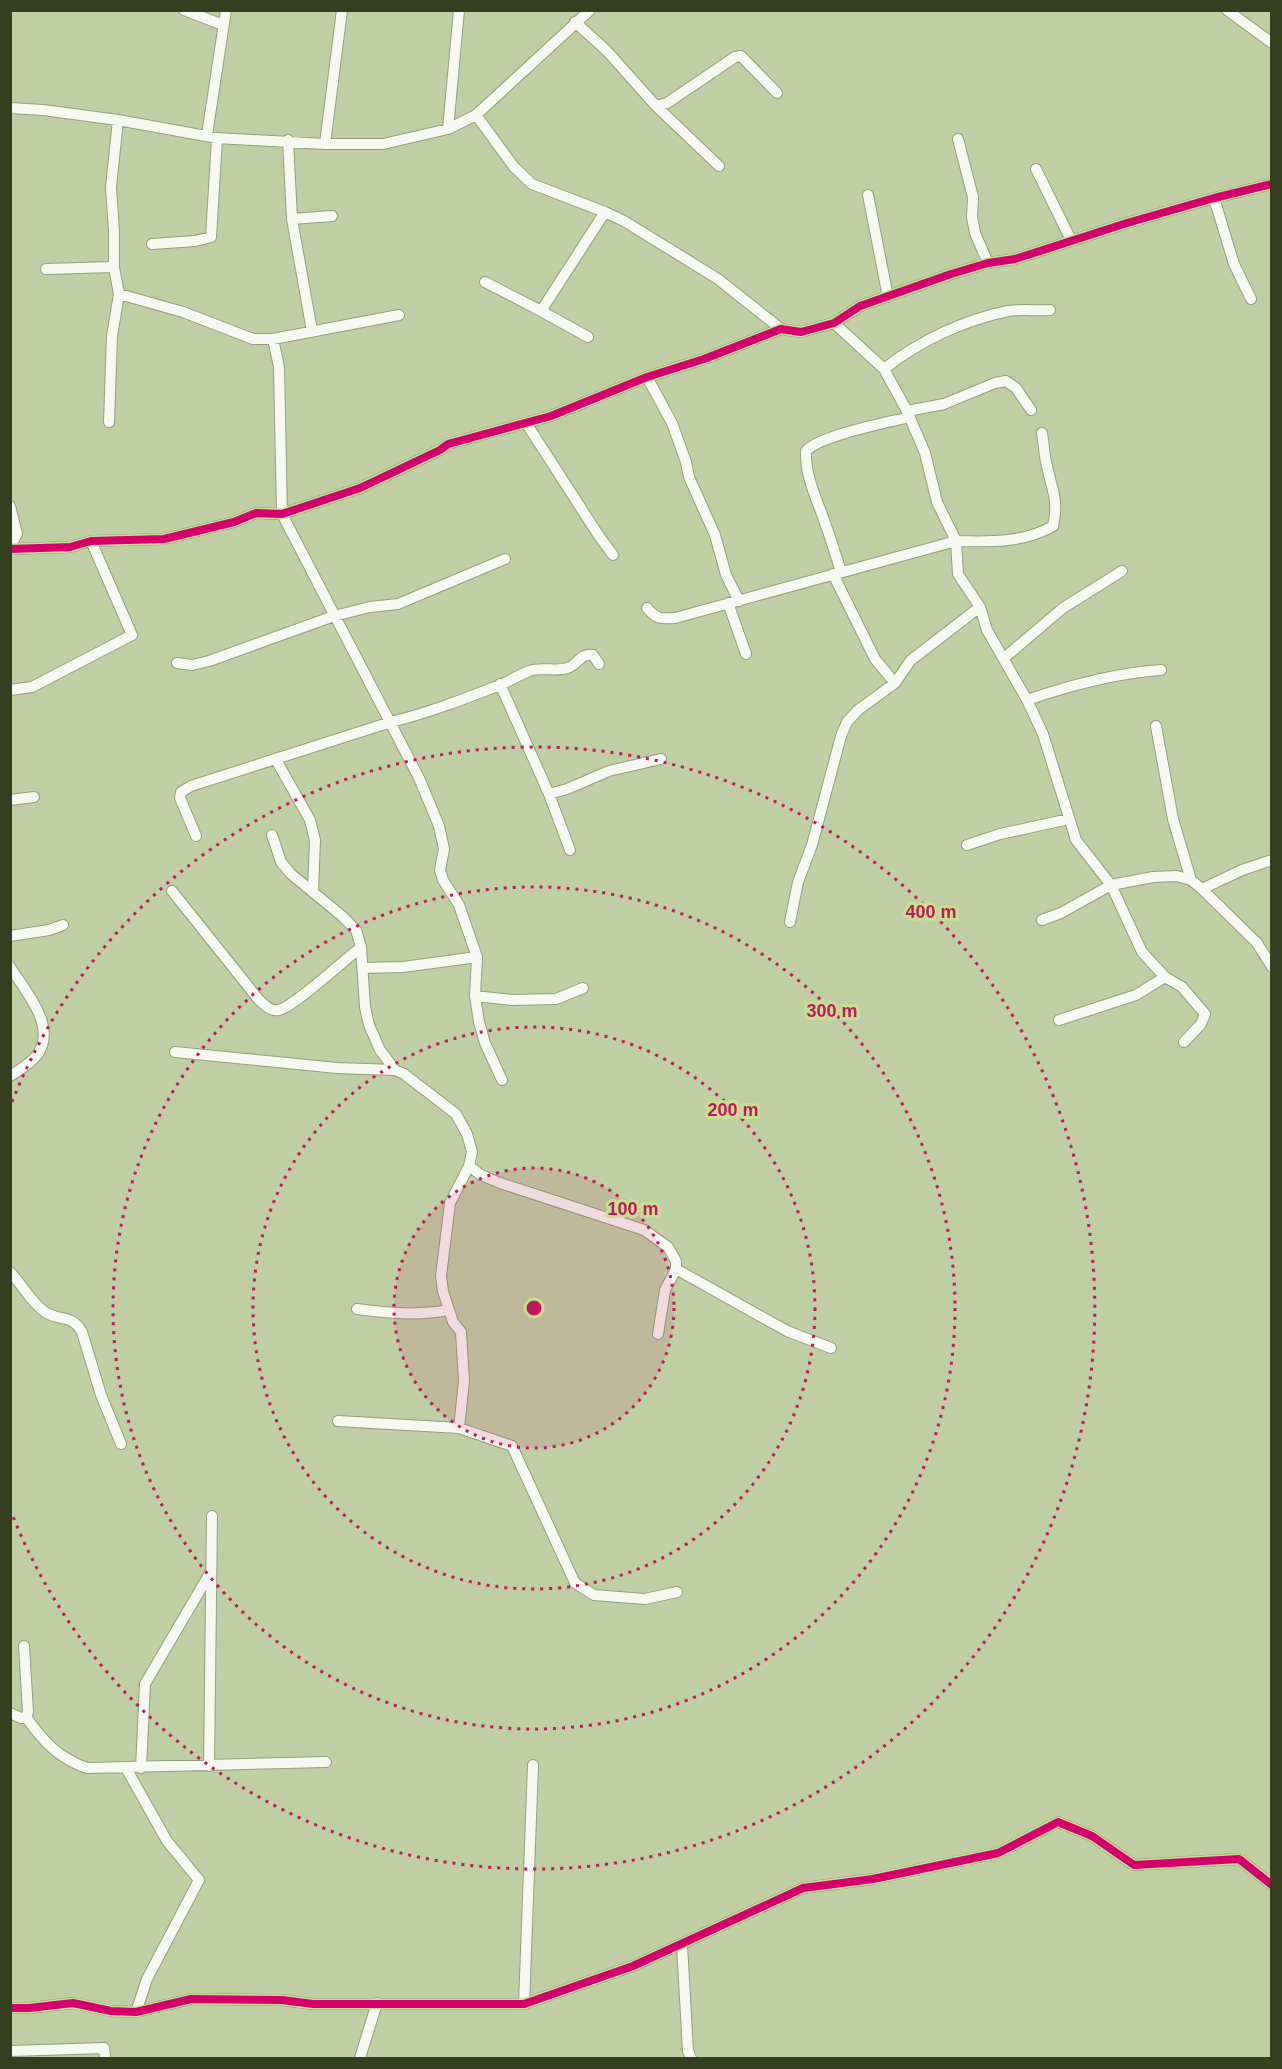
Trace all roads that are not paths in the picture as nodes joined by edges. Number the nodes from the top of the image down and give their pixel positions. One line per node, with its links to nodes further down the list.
1 (184, 10): 8 (street)
2 (226, 10): 8 (street)
3 (342, 10): 19 (street)
4 (459, 10): 15 (street)
5 (590, 10): 7 (street)
6 (1230, 11): 9 (street)
7 (575, 22): 11 (street); 13 (street)
8 (223, 25): 16 (street)
9 (1272, 43)
10 (777, 93): 11 (street)
11 (656, 106): 20 (street)
12 (10, 108): 14 (street)
13 (476, 115): 15 (street); 25 (street)
14 (118, 120): 16 (street); 31 (street)
15 (448, 129): 19 (street)
16 (212, 136): 18 (street); 29 (street)
17 (958, 139): 30 (street)
18 (288, 140): 19 (street); 27 (street)
19 (325, 144)
20 (719, 166)
21 (1036, 170): 28 (street)
22 (1272, 184): 24 (street)
23 (868, 195): 35 (street)
24 (1214, 198): 28 (street); 36 (street)
25 (605, 212): 38 (street); 41 (street)
26 (332, 216): 27 (street)
27 (292, 219): 42 (street)
28 (1071, 240): 30 (street)
29 (152, 244)
30 (988, 263): 35 (street)
31 (114, 267): 32 (street); 34 (street)
32 (46, 269)
33 (485, 282): 38 (street)
34 (118, 294): 44 (street); 49 (street)
35 (888, 297): 40 (street)
36 (1251, 299)
37 (1050, 310): 45 (street)
38 (541, 311): 43 (street)
39 (399, 315): 42 (street)
40 (834, 323): 41 (street); 45 (street)
41 (781, 329): 46 (street)
42 (312, 332): 44 (street)
43 (588, 337)
44 (273, 339): 53 (street)
45 (884, 369): 48 (street)
46 (647, 377): 50 (street); 61 (street)
47 (1031, 410): 48 (street)
48 (908, 414): 55 (street); 60 (street)
49 (109, 422)
50 (526, 423): 53 (street); 57 (street)
51 (1042, 433): 55 (street)
52 (10, 506): 56 (street)
53 (282, 514): 54 (street); 64 (street)
54 (91, 541): 56 (street); 72 (street)
55 (956, 541): 60 (street); 62 (street)
56 (10, 548)
57 (613, 555)
58 (505, 559): 64 (street)
59 (1122, 571): 66 (street)
60 (837, 573): 61 (street); 70 (street)
61 (733, 602): 63 (street); 65 (street)
62 (980, 607): 66 (street); 70 (street)
63 (647, 608)
64 (334, 616): 67 (street); 74 (street)
65 (746, 654)
66 (1004, 658): 73 (street)
67 (177, 663)
68 (599, 664): 71 (street)
69 (1161, 670): 73 (street)
70 (895, 683): 93 (street)
71 (500, 684): 74 (street); 78 (street)
72 (10, 690)
73 (1027, 700): 81 (street)
74 (391, 722): 77 (street); 97 (street)
75 (1156, 726): 87 (street)
76 (661, 759): 78 (street)
77 (276, 760): 83 (street); 91 (street)
78 (549, 794): 85 (street)
79 (34, 797): 80 (street)
80 (10, 800)
81 (1069, 819): 84 (street); 88 (street)
82 (272, 835): 91 (street)
83 (196, 836)
84 (967, 844)
85 (570, 850)
86 (1272, 860): 89 (street)
87 (1191, 880): 88 (street); 89 (street)
88 (1111, 885): 92 (street); 101 (street)
89 (1202, 889): 99 (street)
90 (172, 891): 96 (street)
91 (314, 891): 96 (street)
92 (1042, 920)
93 (790, 922)
94 (63, 924): 95 (street)
95 (10, 936)
96 (361, 947): 100 (street)
97 (477, 957): 100 (street); 103 (street)
98 (10, 967): 108 (street)
99 (1272, 967)
100 (363, 968): 107 (street)
101 (1165, 977): 104 (street); 105 (street)
102 (583, 988): 103 (street)
103 (475, 996): 109 (street)
104 (1059, 1020)
105 (1184, 1042)
106 (175, 1052): 107 (street)
107 (395, 1070): 110 (street)
108 (10, 1076)
109 (502, 1080)
110 (469, 1166): 111 (street); 114 (street)
111 (676, 1269): 115 (street); 116 (street)
112 (10, 1272): 119 (street)
113 (357, 1309): 114 (street)
114 (449, 1310): 118 (street)
115 (658, 1334)
116 (831, 1348)
117 (338, 1420): 118 (street)
118 (459, 1428): 122 (street)
119 (121, 1444)
120 (212, 1516): 121 (street)
121 (211, 1570): 128 (street); 130 (street)
122 (677, 1592)
123 (24, 1646): 125 (street)
124 (10, 1713): 125 (street)
125 (26, 1717): 129 (street)
126 (326, 1762): 128 (street)
127 (533, 1765): 134 (street)
128 (209, 1766): 130 (street)
129 (126, 1768): 130 (street); 136 (street)
130 (141, 1768)
131 (1272, 1885): 132 (street)
132 (682, 1945): 134 (street); 140 (street)
133 (377, 2003): 134 (street); 136 (street); 139 (street)
134 (524, 2004)
135 (10, 2008): 136 (street)
136 (135, 2012)
137 (10, 2050): 138 (street)
138 (105, 2058)
139 (360, 2058)
140 (691, 2058)

